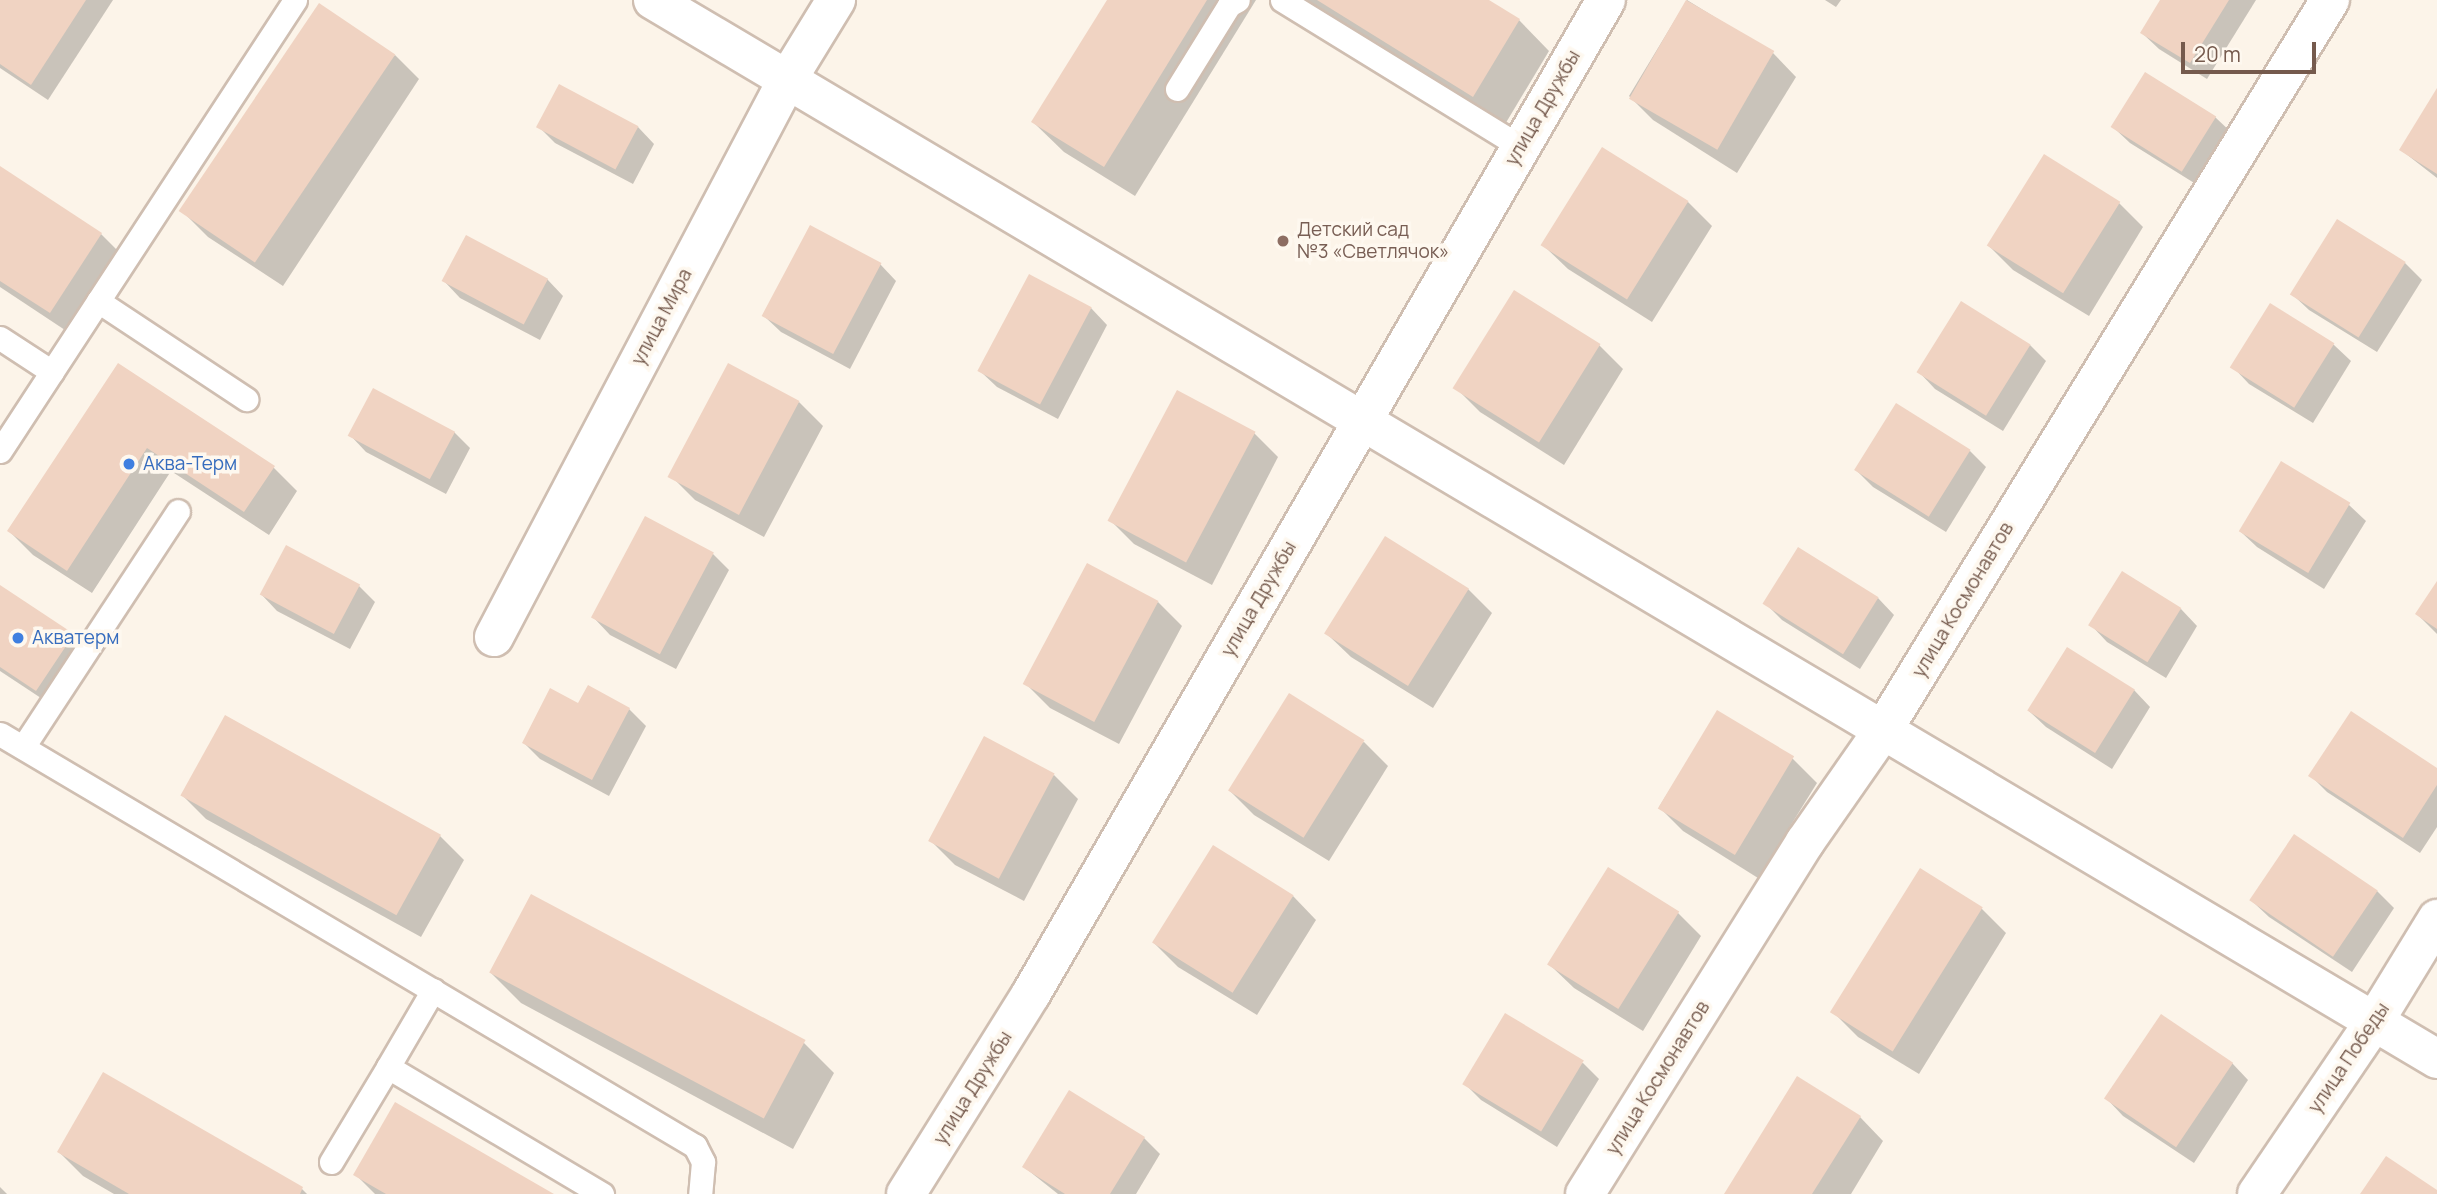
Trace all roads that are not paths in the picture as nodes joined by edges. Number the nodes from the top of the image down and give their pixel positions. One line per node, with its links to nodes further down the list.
1 (295, 0): 11 (lane)
2 (653, 0): 8 (street)
3 (836, 0): 8 (street, улица Мира)
4 (1238, 0): 9 (lane)
5 (1282, 0): 10 (lane)
6 (1606, 0): 10 (street, улица Дружбы)
7 (2330, 0): 19 (street, улица Космонавтов)
8 (787, 80): 15 (street); 18 (street, улица Мира)
9 (1177, 89)
10 (1521, 147): 15 (street, улица Дружбы)
11 (98, 301): 13 (lane); 14 (lane)
12 (0, 338): 13 (lane)
13 (52, 372): 16 (lane)
14 (247, 399)
15 (1362, 420): 19 (street); 30 (street, улица Дружбы)
16 (0, 451)
17 (177, 511): 21 (lane)
18 (494, 637)
19 (1884, 730): 24 (street); 31 (street, улица Космонавтов)
20 (0, 734): 21 (lane)
21 (23, 747): 23 (lane)
22 (2437, 919): 24 (street, улица Победы)
23 (433, 990): 26 (lane); 29 (lane)
24 (2374, 1022): 25 (street); 32 (street, улица Победы)
25 (2437, 1059)
26 (388, 1067): 27 (lane); 28 (lane)
27 (331, 1162)
28 (602, 1194)
29 (700, 1194)
30 (906, 1194)
31 (1585, 1194)
32 (2257, 1194)

